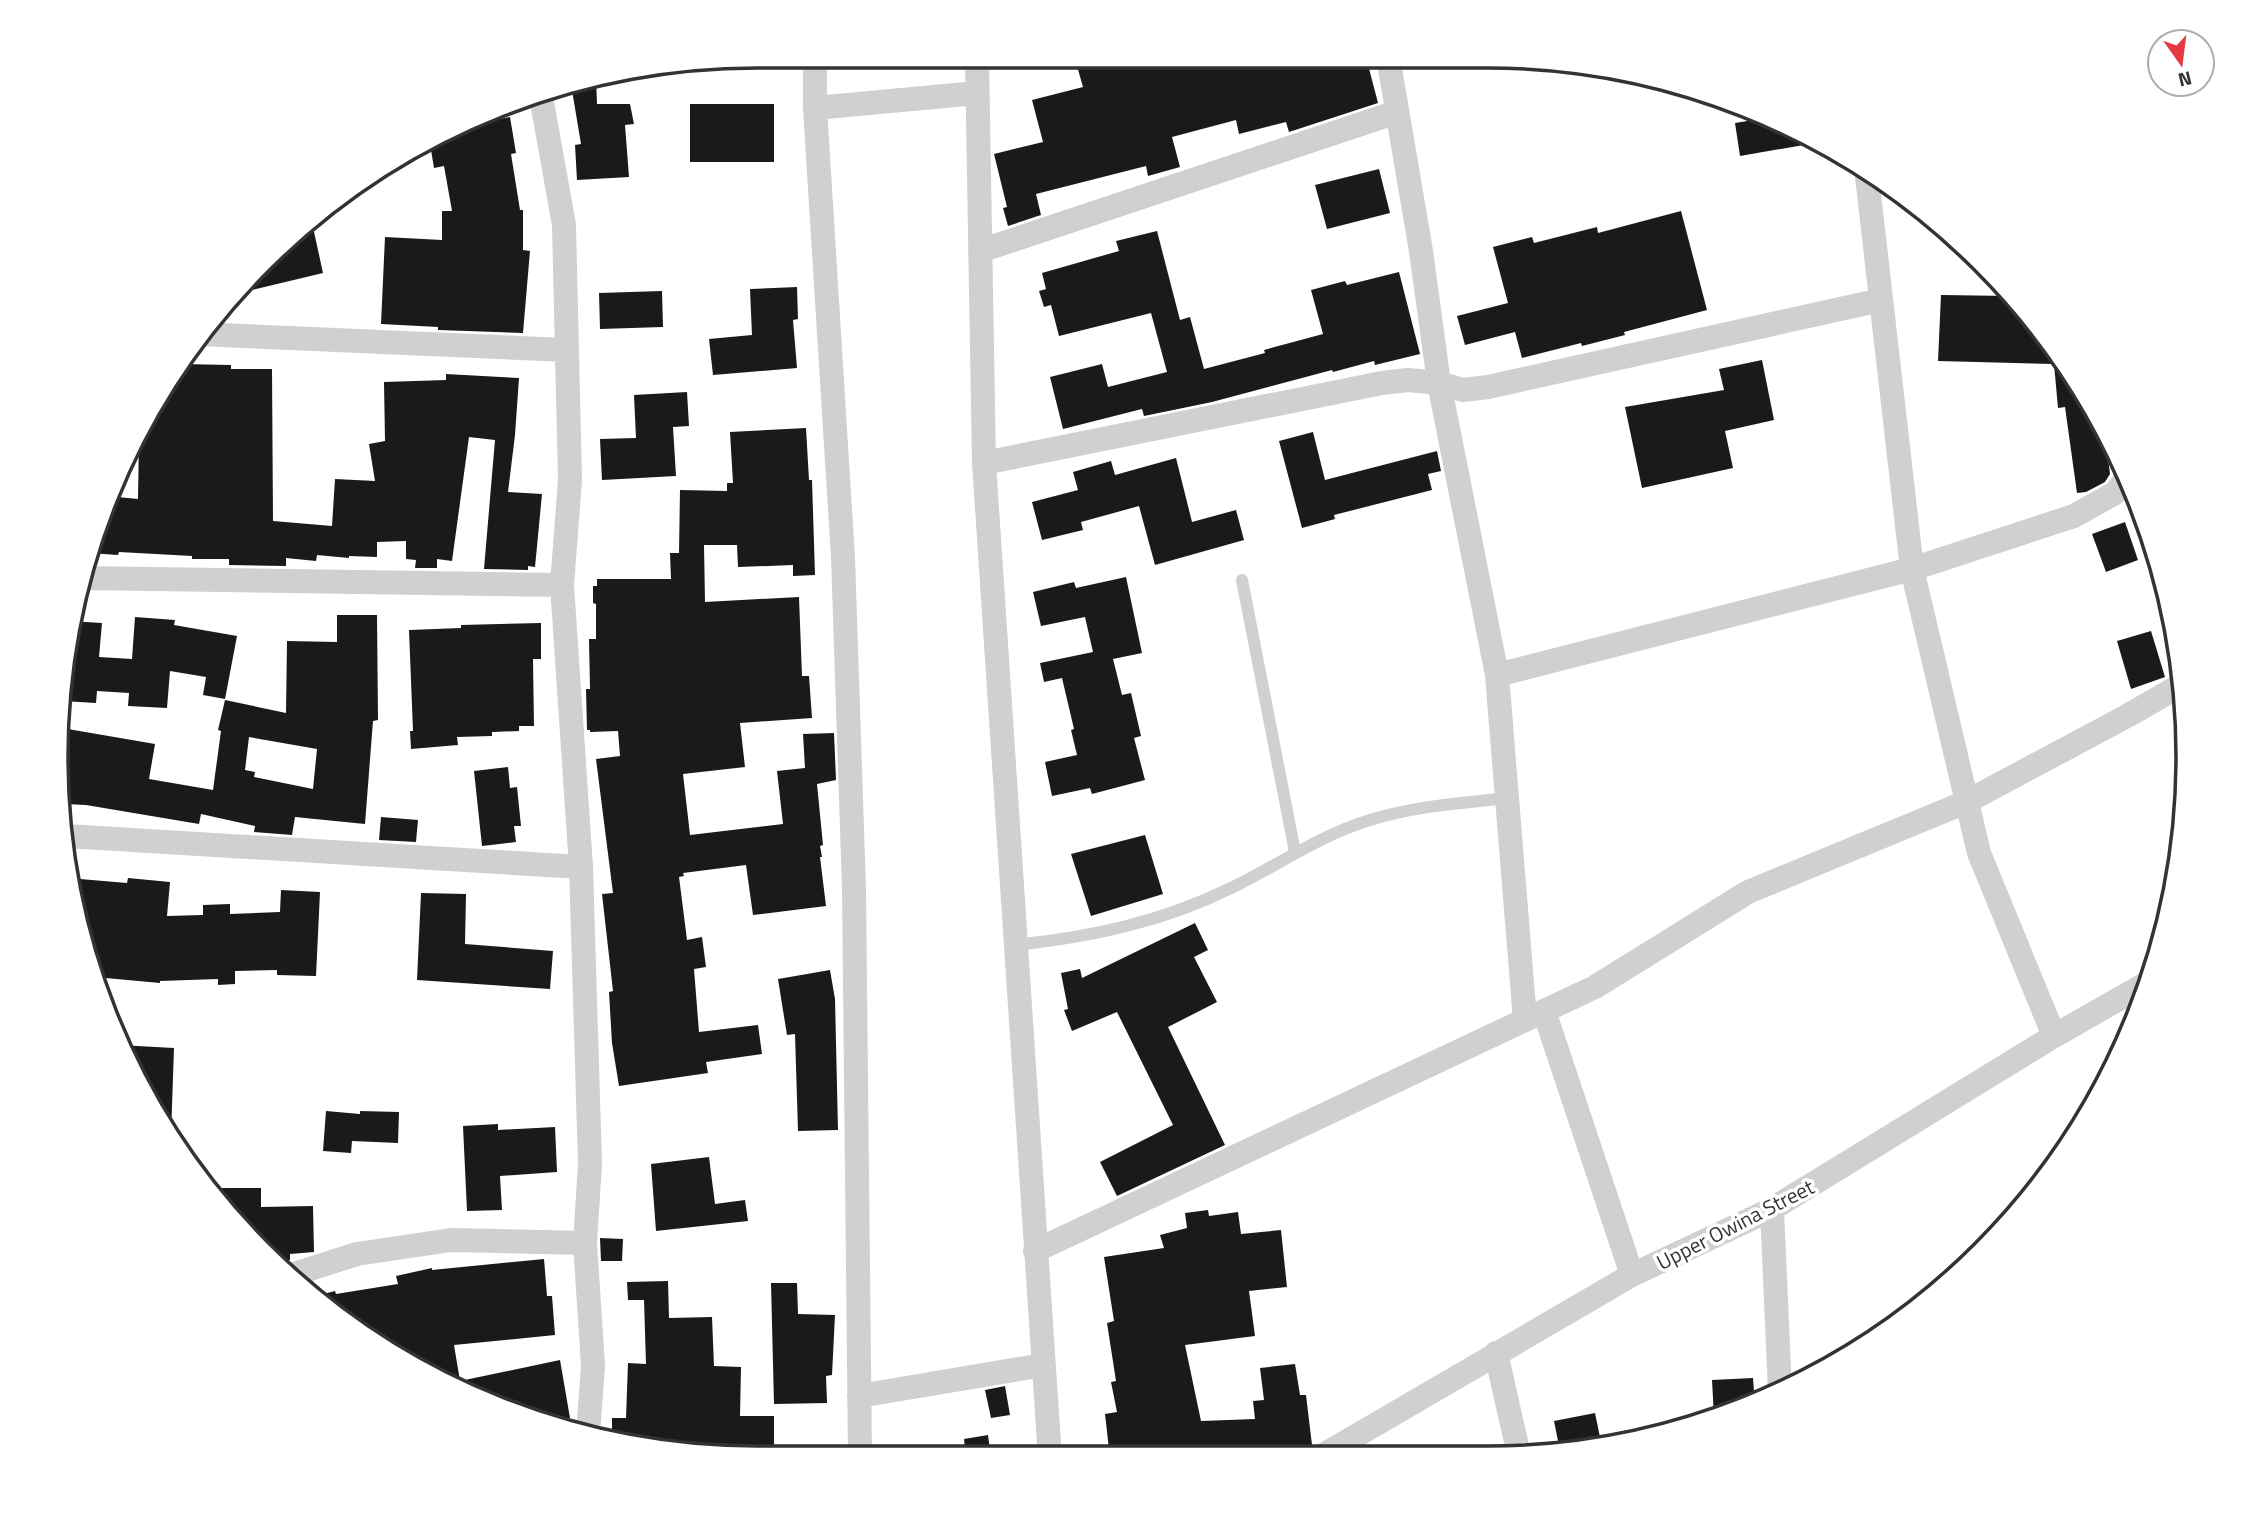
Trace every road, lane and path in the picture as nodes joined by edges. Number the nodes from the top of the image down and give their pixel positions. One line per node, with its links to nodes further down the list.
1 (815, 68): 6 (street)
2 (976, 68): 4 (street)
3 (1390, 68): 7 (street)
4 (977, 93): 6 (street); 9 (street)
5 (542, 103): 12 (street)
6 (815, 108): 39 (street)
7 (1397, 112): 9 (street); 13 (street)
8 (1868, 183): 10 (street)
9 (980, 251): 14 (street)
10 (1881, 300): 13 (street); 16 (street)
11 (214, 335): 12 (street)
12 (567, 350): 19 (street)
13 (1439, 383): 14 (street); 20 (street)
14 (984, 463): 27 (street)
15 (2120, 486): 16 (street)
16 (1912, 569): 20 (street); 23 (street)
17 (92, 578): 19 (street)
18 (1242, 580): 25 (lane)
19 (562, 585): 26 (street)
20 (1497, 675): 22 (street)
21 (2172, 690): 23 (street)
22 (1507, 797): 25 (lane); 29 (street)
23 (1966, 802): 29 (street); 30 (street)
24 (73, 836): 26 (street)
25 (1295, 852): 27 (lane)
26 (581, 867): 32 (street)
27 (1015, 945): 33 (street)
28 (2134, 990): 30 (street, Upper Owina Street)
29 (1534, 1015): 33 (street); 35 (street)
30 (2054, 1036): 31 (street, Upper Owina Street)
31 (1772, 1209): 35 (street, Upper Owina Street); 38 (street)
32 (585, 1243): 34 (street); 40 (street)
33 (1035, 1251): 37 (street)
34 (300, 1272)
35 (1632, 1275): 36 (street, Upper Owina Street)
36 (1496, 1353): 41 (street); 44 (street, Upper Owina Street)
37 (1043, 1365): 39 (street); 43 (street)
38 (1779, 1380)
39 (859, 1396): 42 (street)
40 (589, 1424)
41 (1517, 1445)
42 (860, 1446)
43 (1049, 1446)
44 (1338, 1446)

